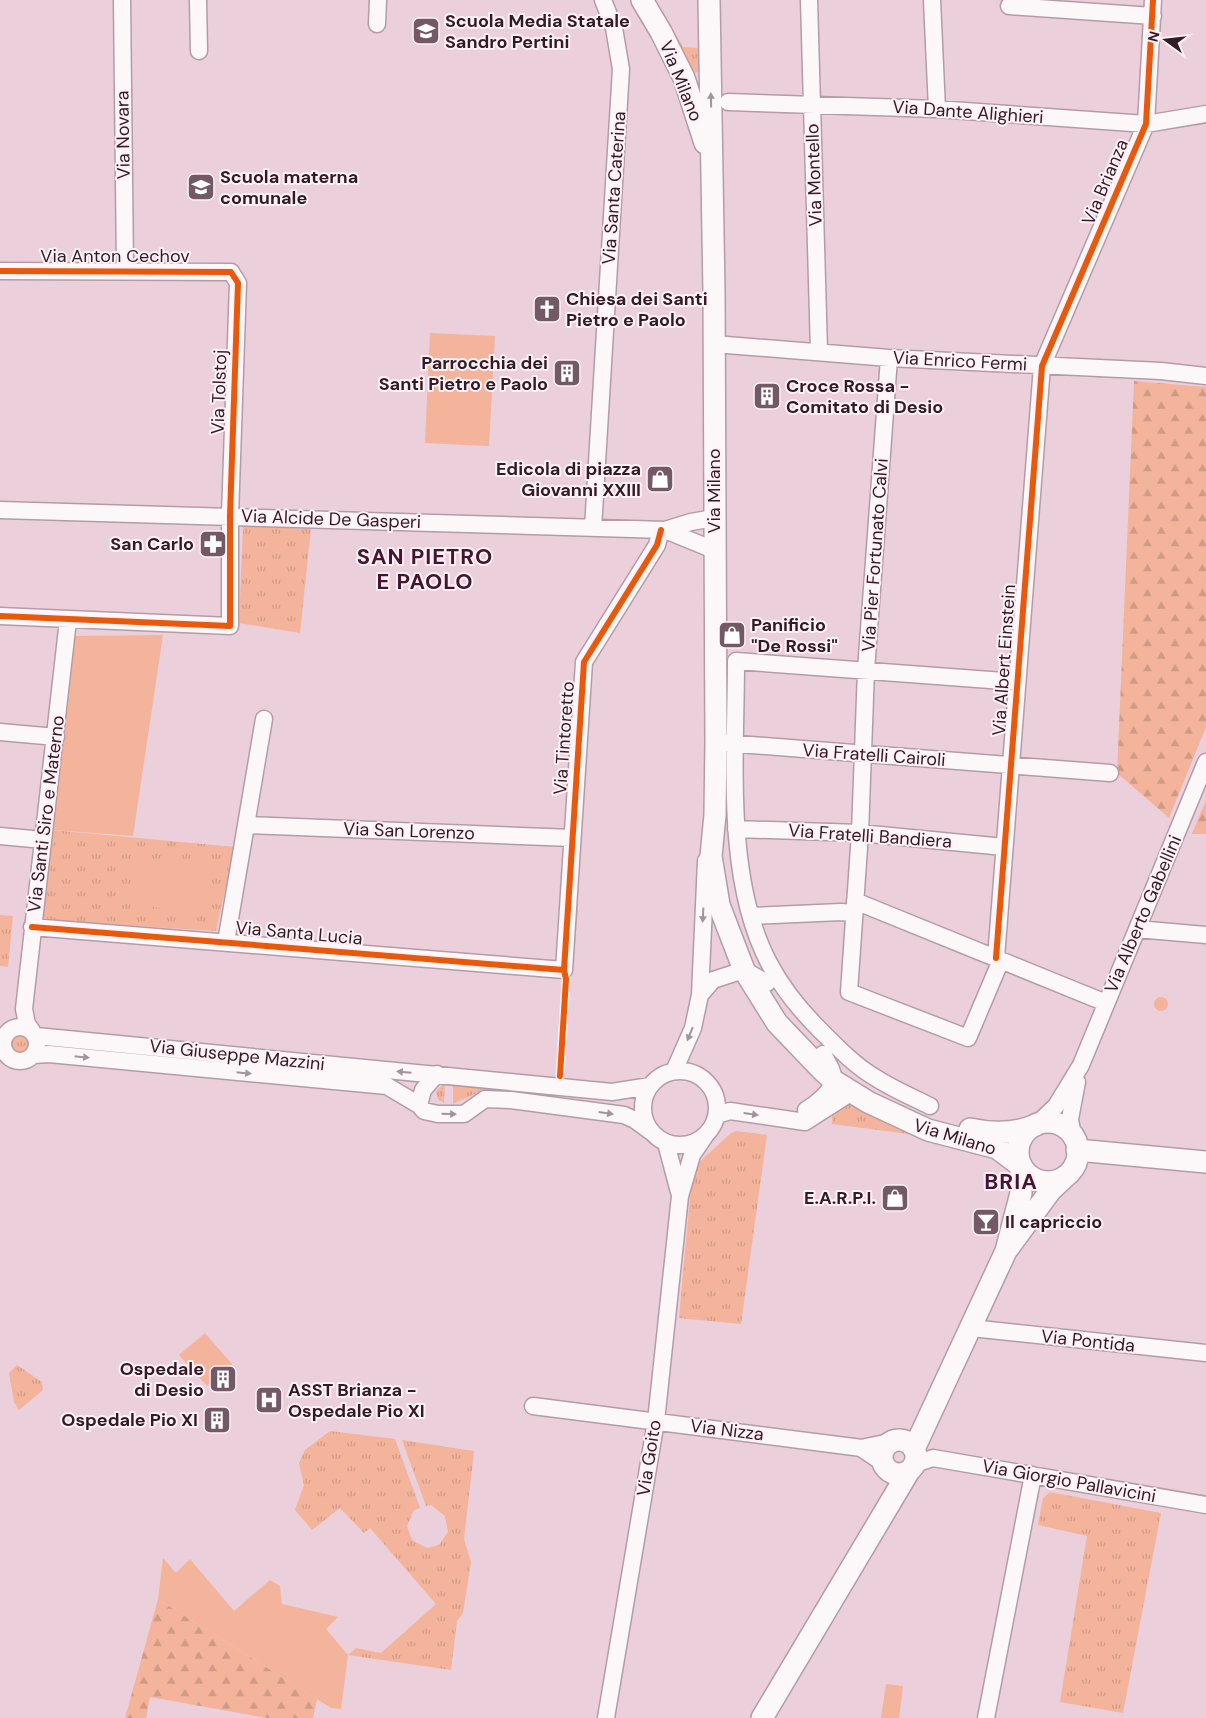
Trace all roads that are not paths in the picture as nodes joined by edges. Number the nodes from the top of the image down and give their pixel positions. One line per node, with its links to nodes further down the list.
1 (122, 0): 19 (street, Via Novara)
2 (198, 0): 12 (street)
3 (378, 0): 11 (street)
4 (603, 0): 30 (street, Via Santa Caterina)
5 (642, 0): 18 (main road, Via Milano)
6 (709, 0): 18 (main road, Via Milano, one-way to 6)
7 (809, 0): 14 (street, Via Montello)
8 (932, 0): 15 (street)
9 (1009, 6): 10 (street)
10 (1153, 8): 17 (street, Via Brianza)
11 (377, 24)
12 (199, 51)
13 (728, 102): 14 (street, Via Dante Alighieri)
14 (812, 104): 15 (street, Via Dante Alighieri); 23 (street, Via Montello)
15 (938, 109): 17 (street, Via Dante Alighieri)
16 (1206, 114): 17 (street, Via Dante Alighieri)
17 (1146, 124): 25 (street, Via Brianza)
18 (712, 166): 22 (main road, Via Milano)
19 (125, 270): 20 (street, Via Anton Cechov); 21 (street, Via Anton Cechov)
20 (0, 271)
21 (231, 272): 28 (street, Via Tolstoj)
22 (714, 344): 23 (street, Via Enrico Fermi); 29 (main road, Via Milano)
23 (819, 351): 24 (street, Via Enrico Fermi)
24 (889, 358): 25 (street, Via Enrico Fermi); 35 (street, Via Pier Fortunato Calvi)
25 (1042, 366): 26 (street, Via Enrico Fermi); 36 (street, Via Albert Einstein)
26 (1206, 376)
27 (0, 510): 28 (street, Via Alcide De Gasperi)
28 (230, 516): 30 (street, Via Alcide De Gasperi); 34 (street)
29 (714, 518): 31 (street); 32 (main road, Via Milano)
30 (593, 528): 31 (street, Via Alcide De Gasperi)
31 (663, 530): 32 (street); 50 (street, Via Tintoretto)
32 (714, 550): 40 (main road, Via Milano)
33 (0, 616): 34 (street)
34 (68, 620): 39 (street, Via Santi Siro e Materno)
35 (866, 670): 36 (street); 40 (street); 41 (street, Via Pier Fortunato Calvi)
36 (1017, 682): 43 (street, Via Albert Einstein)
37 (264, 719): 46 (street)
38 (0, 732): 39 (street)
39 (56, 736): 51 (street, Via Santi Siro e Materno)
40 (726, 743): 41 (street, Via Fratelli Cairoli); 45 (main road, Via Milano); 47 (street)
41 (863, 753): 43 (street, Via Fratelli Cairoli); 48 (street, Via Pier Fortunato Calvi)
42 (1206, 762): 56 (street, Via Alberto Gabellini)
43 (1011, 765): 44 (street, Via Fratelli Cairoli); 52 (street, Via Albert Einstein)
44 (1110, 773)
45 (715, 815): 61 (main road, Via Milano); 62 (main road, Via Milano); 63 (street, Via Milano, one-way to 63)
46 (246, 825): 50 (street, Via San Lorenzo); 58 (street)
47 (736, 829): 48 (street, Via Fratelli Bandiera); 54 (street)
48 (860, 833): 52 (street, Via Fratelli Bandiera); 53 (street, Via Pier Fortunato Calvi)
49 (0, 836): 51 (street)
50 (572, 838): 60 (street, Via Tintoretto)
51 (43, 840): 55 (street, Via Santi Siro e Materno)
52 (1004, 847): 59 (street, Via Albert Einstein)
53 (855, 907): 54 (street); 59 (street); 59 (street, Via Albert Einstein)
54 (751, 916): 77 (street)
55 (32, 927): 58 (street, Via Santa Lucia); 65 (street, Via Santi Siro e Materno)
56 (1138, 929): 57 (street); 64 (street, Via Alberto Gabellini)
57 (1206, 935)
58 (226, 942): 60 (street, Via Santa Lucia)
59 (998, 959): 64 (street)
60 (564, 970)
61 (744, 970): 62 (street, Via Milano); 63 (street); 75 (main road, Via Milano)
62 (767, 983): 69 (main road, Via Milano)
63 (700, 995): 72 (street, Via Milano, one-way to 72)
64 (1106, 1003): 71 (street, Via Alberto Gabellini)
65 (24, 1009): 66 (street, Via Santi Siro e Materno); 67 (street, Via Santi Siro e Materno)
66 (7, 1031): 67 (street); 68 (street)
67 (34, 1034): 70 (street); 73 (street, Via Giuseppe Mazzini, one-way to 67)
68 (3, 1050): 70 (street)
69 (823, 1054): 75 (street, Via Milano); 79 (main road, Via Milano)
70 (33, 1055): 76 (street, Via Giuseppe Mazzini, one-way to 76)
71 (1080, 1065): 79 (street, Via Alberto Gabellini); 83 (street, Via Alberto Gabellini)
72 (674, 1071): 74 (street); 78 (street)
73 (437, 1074): 74 (street, Via Giuseppe Mazzini); 76 (street)
74 (650, 1086): 80 (street)
75 (843, 1087): 78 (street, one-way to 75); 85 (main road, Via Milano)
76 (420, 1105): 80 (street, Via Giuseppe Mazzini, one-way to 80)
77 (930, 1106)
78 (717, 1115): 81 (street)
79 (1036, 1125): 83 (main road); 85 (main road)
80 (650, 1131): 82 (street)
81 (705, 1136): 82 (street); 87 (street, Via Goito)
82 (666, 1143): 87 (street, Via Goito)
83 (1075, 1143): 84 (main road); 86 (main road)
84 (1206, 1162)
85 (1021, 1166): 86 (main road); 88 (main road)
86 (1067, 1175): 88 (main road)
87 (680, 1196): 92 (street, Via Goito)
88 (1006, 1250): 89 (main road)
89 (971, 1328): 90 (street, Via Pontida); 94 (main road)
90 (1206, 1353)
91 (533, 1406): 92 (street, Via Nizza)
92 (656, 1420): 93 (street, Via Nizza); 99 (street, Via Goito)
93 (861, 1448): 94 (street, Via Nizza); 95 (street, Via Nizza)
94 (910, 1454): 95 (main road); 96 (street, Via Giorgio Pallavicini); 98 (main road)
95 (884, 1465): 98 (main road)
96 (1033, 1475): 97 (street, Via Giorgio Pallavicini); 101 (street)
97 (1206, 1505)
98 (883, 1514): 100 (main road)
99 (606, 1718)
100 (762, 1718)
101 (986, 1718)

